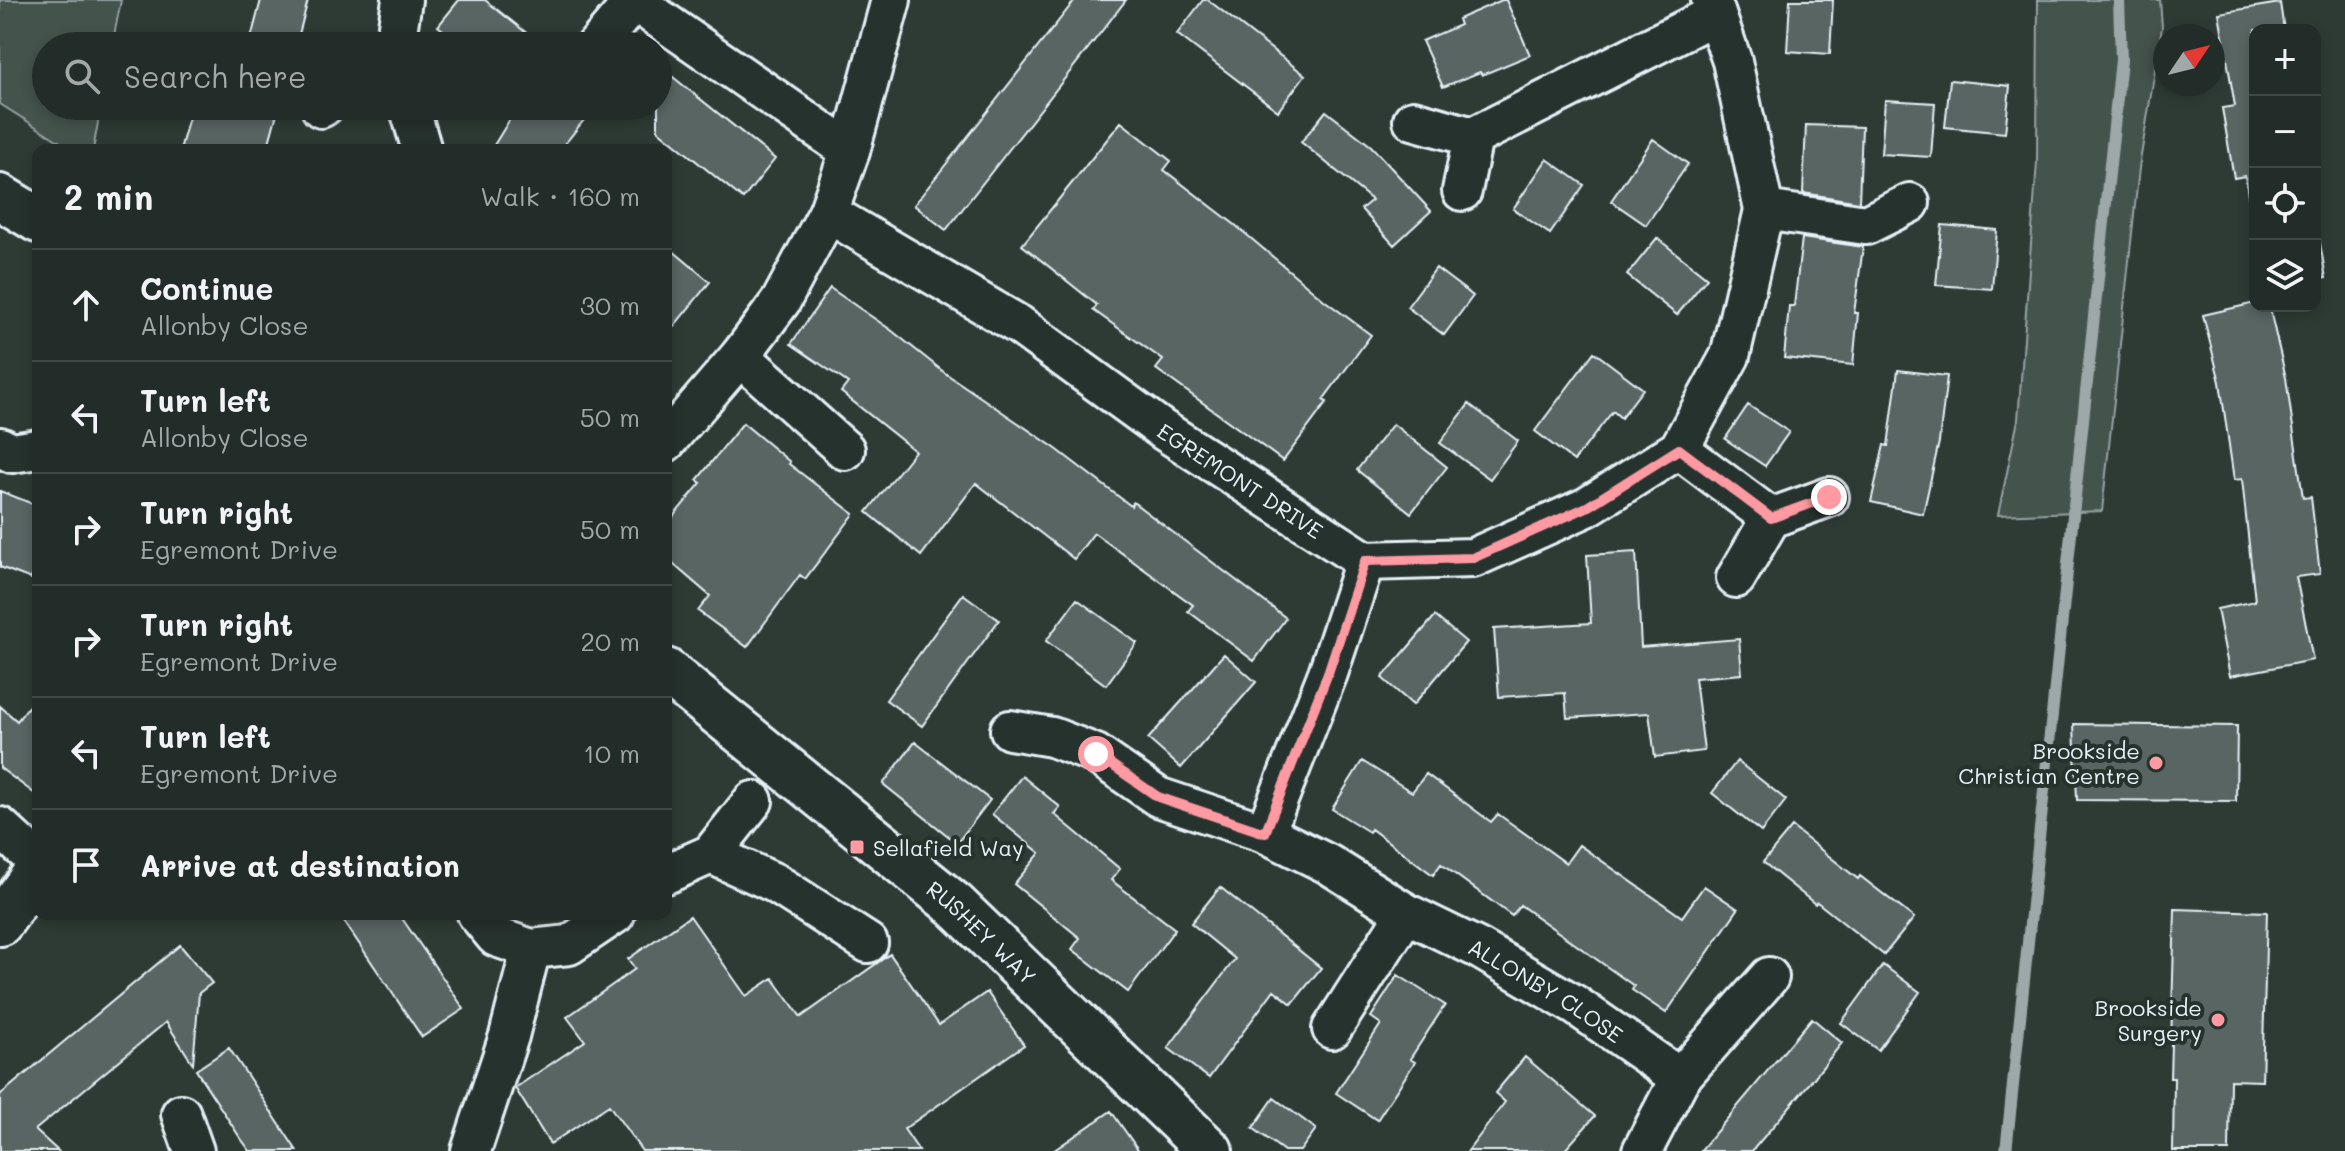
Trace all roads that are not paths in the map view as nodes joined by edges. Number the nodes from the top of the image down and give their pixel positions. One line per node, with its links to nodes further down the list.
1 (402, 0): 4 (street)
2 (891, 0): 10 (street)
3 (1713, 8): 8 (street); 14 (street)
4 (397, 32)
5 (608, 32): 10 (street)
6 (413, 120): 9 (street)
7 (1413, 120): 8 (street)
8 (1473, 137): 11 (street)
9 (420, 144)
10 (850, 151): 15 (street)
11 (1462, 191)
12 (0, 197): 16 (street)
13 (1910, 203): 14 (street)
14 (1764, 210): 20 (street)
15 (828, 213): 17 (street); 25 (street, EGREMONT DRIVE)
16 (32, 216)
17 (740, 356): 18 (street); 22 (street)
18 (672, 435)
19 (0, 447): 21 (street)
20 (1679, 449): 24 (street); 25 (street)
21 (32, 450)
22 (845, 450)
23 (1829, 497): 24 (street)
24 (1771, 518): 26 (street)
25 (1365, 561): 31 (street)
26 (1736, 578)
27 (672, 676): 48 (street, RUSHEY WAY)
28 (1010, 730): 31 (street, ALLONBY CLOSE)
29 (753, 801): 32 (street)
30 (0, 827): 33 (street)
31 (1265, 833): 36 (street, ALLONBY CLOSE)
32 (711, 854): 34 (street); 40 (street)
33 (32, 856)
34 (672, 871)
35 (32, 878): 39 (street)
36 (1406, 913): 43 (street); 44 (street, ALLONBY CLOSE)
37 (482, 920): 41 (street)
38 (606, 920): 41 (street)
39 (0, 923)
40 (868, 943)
41 (531, 949): 47 (street)
42 (1769, 977): 44 (street)
43 (1332, 1029)
44 (1680, 1078): 49 (street)
45 (181, 1114): 46 (street)
46 (194, 1151)
47 (471, 1151)
48 (1210, 1151)
49 (1642, 1151)

